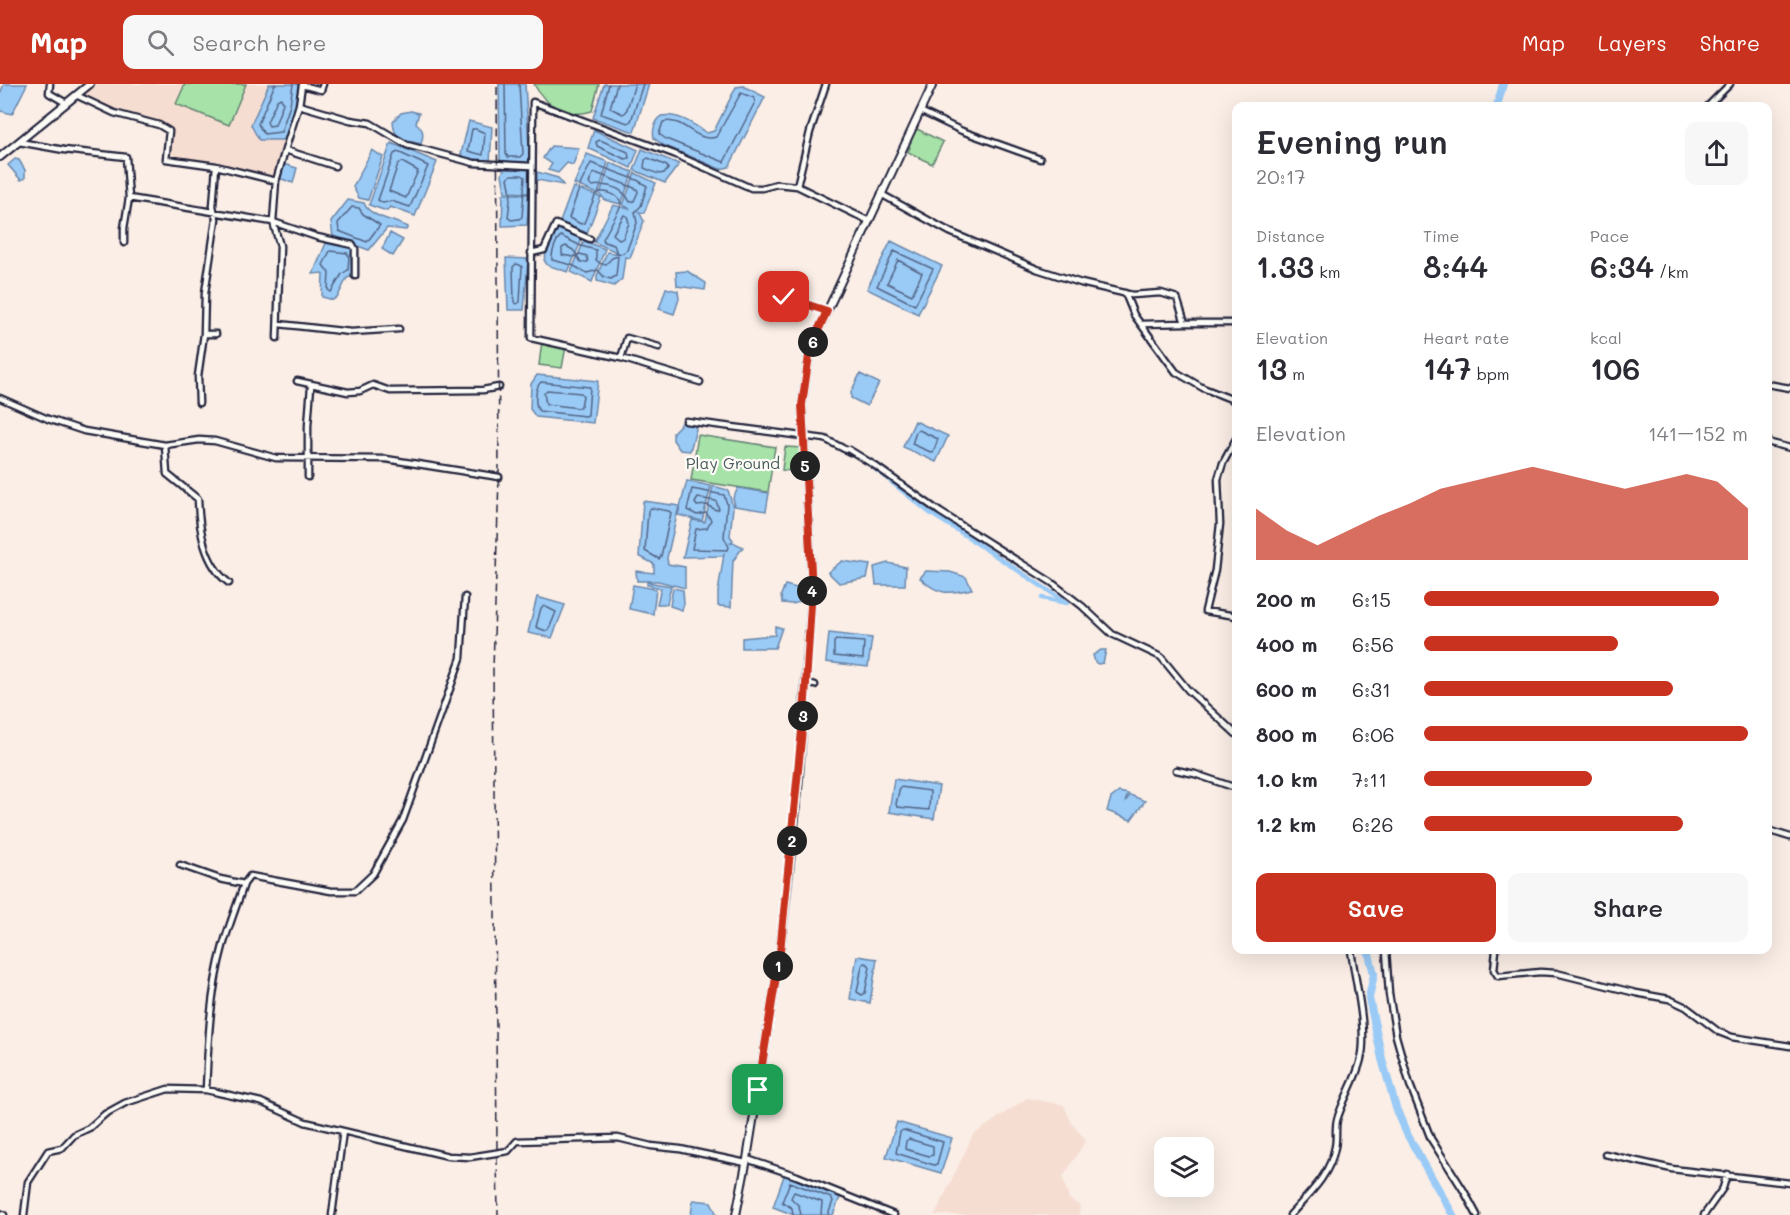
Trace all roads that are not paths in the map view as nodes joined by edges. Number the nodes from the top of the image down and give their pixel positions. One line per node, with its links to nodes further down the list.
1 (50, 84): 9 (street)
2 (90, 84): 7 (main road)
3 (323, 84): 10 (street)
4 (826, 84): 20 (street)
5 (933, 84): 11 (main road)
6 (1731, 84): 8 (street)
7 (75, 95): 9 (main road); 16 (street)
8 (1712, 102)
9 (66, 103): 12 (main road)
10 (299, 105): 13 (street); 18 (street)
11 (920, 111): 15 (street); 21 (main road)
12 (19, 142): 14 (main road); 22 (street)
13 (285, 150): 17 (street); 19 (street)
14 (0, 157)
15 (1040, 159)
16 (216, 166): 19 (street); 23 (street)
17 (335, 166)
18 (531, 166): 20 (street); 28 (street)
19 (276, 181): 25 (street)
20 (796, 186): 24 (street)
21 (881, 194): 24 (main road); 30 (street)
22 (129, 198): 23 (street); 27 (street)
23 (214, 212): 25 (street); 38 (street)
24 (869, 221): 32 (main road)
25 (273, 222): 29 (street); 35 (street)
26 (590, 239): 28 (street)
27 (124, 243)
28 (531, 253): 42 (street)
29 (355, 276)
30 (1125, 293): 33 (street); 36 (street)
31 (784, 297): 32 (street)
32 (827, 311): 53 (main road)
33 (1185, 323): 34 (street); 36 (street)
34 (1232, 323)
35 (279, 324): 37 (street); 40 (street)
36 (1142, 324): 50 (street)
37 (399, 329)
38 (204, 334): 39 (street); 51 (street)
39 (216, 334)
40 (277, 338)
41 (659, 346): 42 (street)
42 (621, 358): 44 (street)
43 (297, 381): 46 (street)
44 (700, 382)
45 (1772, 385): 48 (street)
46 (312, 386): 47 (street); 59 (street)
47 (499, 387)
48 (1790, 388)
49 (0, 398): 55 (street)
50 (1232, 399)
51 (199, 403)
52 (686, 421): 53 (street)
53 (804, 436): 58 (street); 65 (main road); 67 (street, bridge)
54 (1772, 443): 57 (street)
55 (165, 445): 59 (street); 62 (street)
56 (1232, 447): 64 (street)
57 (1790, 448)
58 (861, 457)
59 (307, 458): 60 (street); 61 (street)
60 (308, 477)
61 (499, 477)
62 (229, 583)
63 (465, 597): 73 (street)
64 (1232, 615)
65 (806, 683): 66 (street); 81 (main road)
66 (815, 685)
67 (1232, 730)
68 (1176, 770): 69 (street)
69 (1232, 787)
70 (1772, 832): 71 (street)
71 (1790, 837)
72 (180, 865): 73 (street)
73 (244, 884): 78 (street)
74 (1352, 954): 90 (street)
75 (1386, 954): 91 (street)
76 (1496, 954): 77 (street)
77 (1790, 1046)
78 (206, 1090): 79 (street); 86 (street)
79 (343, 1131): 81 (street); 87 (street)
80 (1605, 1154): 82 (street)
81 (747, 1161): 88 (main road); 89 (street)
82 (1727, 1174): 83 (street); 92 (street)
83 (1790, 1183)
84 (0, 1213): 85 (street)
85 (4, 1215)
86 (24, 1215)
87 (332, 1215)
88 (736, 1215)
89 (894, 1215)
90 (1290, 1215)
91 (1477, 1215)
92 (1704, 1215)

